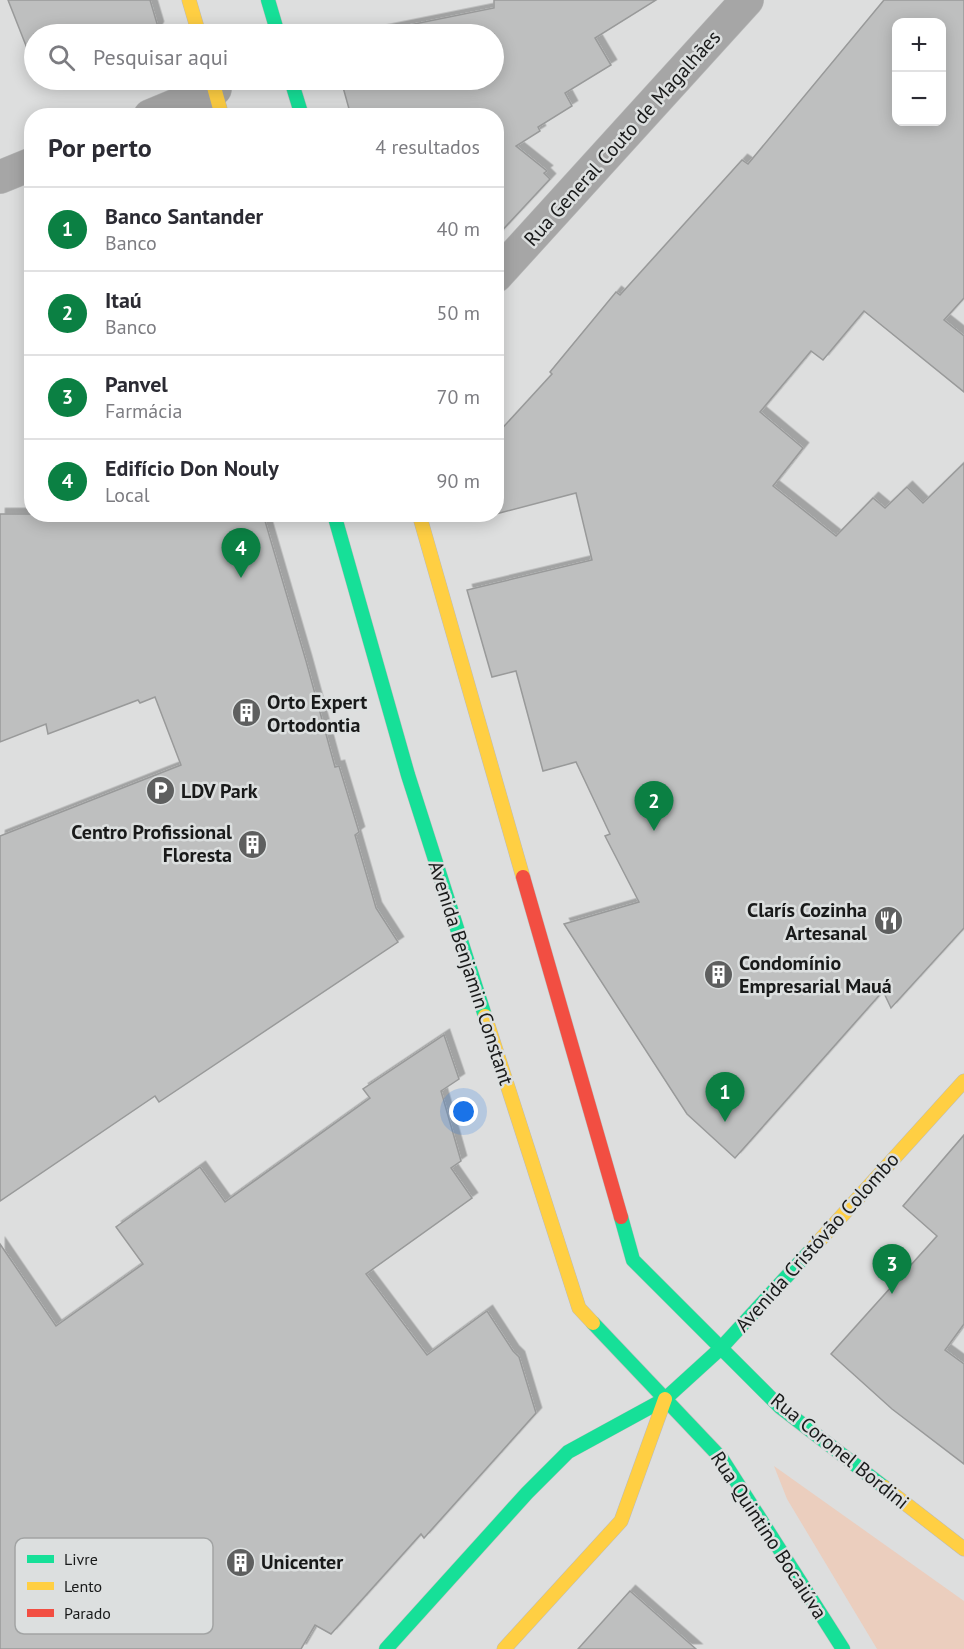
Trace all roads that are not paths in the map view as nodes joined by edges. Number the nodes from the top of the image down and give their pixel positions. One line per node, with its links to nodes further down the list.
1 (189, 0): 4 (main road)
2 (268, 0): 5 (main road)
3 (747, 0): 12 (street, Rua General Couto de Magalhães)
4 (196, 24)
5 (275, 24)
6 (294, 90): 9 (main road)
7 (216, 95): 8 (street)
8 (175, 108)
9 (300, 108)
10 (24, 167): 11 (street)
11 (0, 177)
12 (504, 267)
13 (336, 522): 17 (main road, Avenida Benjamin Constant)
14 (421, 522): 16 (main road)
15 (964, 1082): 16 (main road, Avenida Cristóvão Colombo)
16 (721, 1348): 17 (main road, Avenida Cristóvão Colombo); 18 (main road, Rua Coronel Bordini)
17 (666, 1399): 19 (main road, Avenida Cristóvão Colombo); 20 (main road, Avenida Cristóvão Colombo); 21 (main road, Rua Quintino Bocaiúva)
18 (964, 1549)
19 (386, 1649)
20 (504, 1649)
21 (843, 1649)

